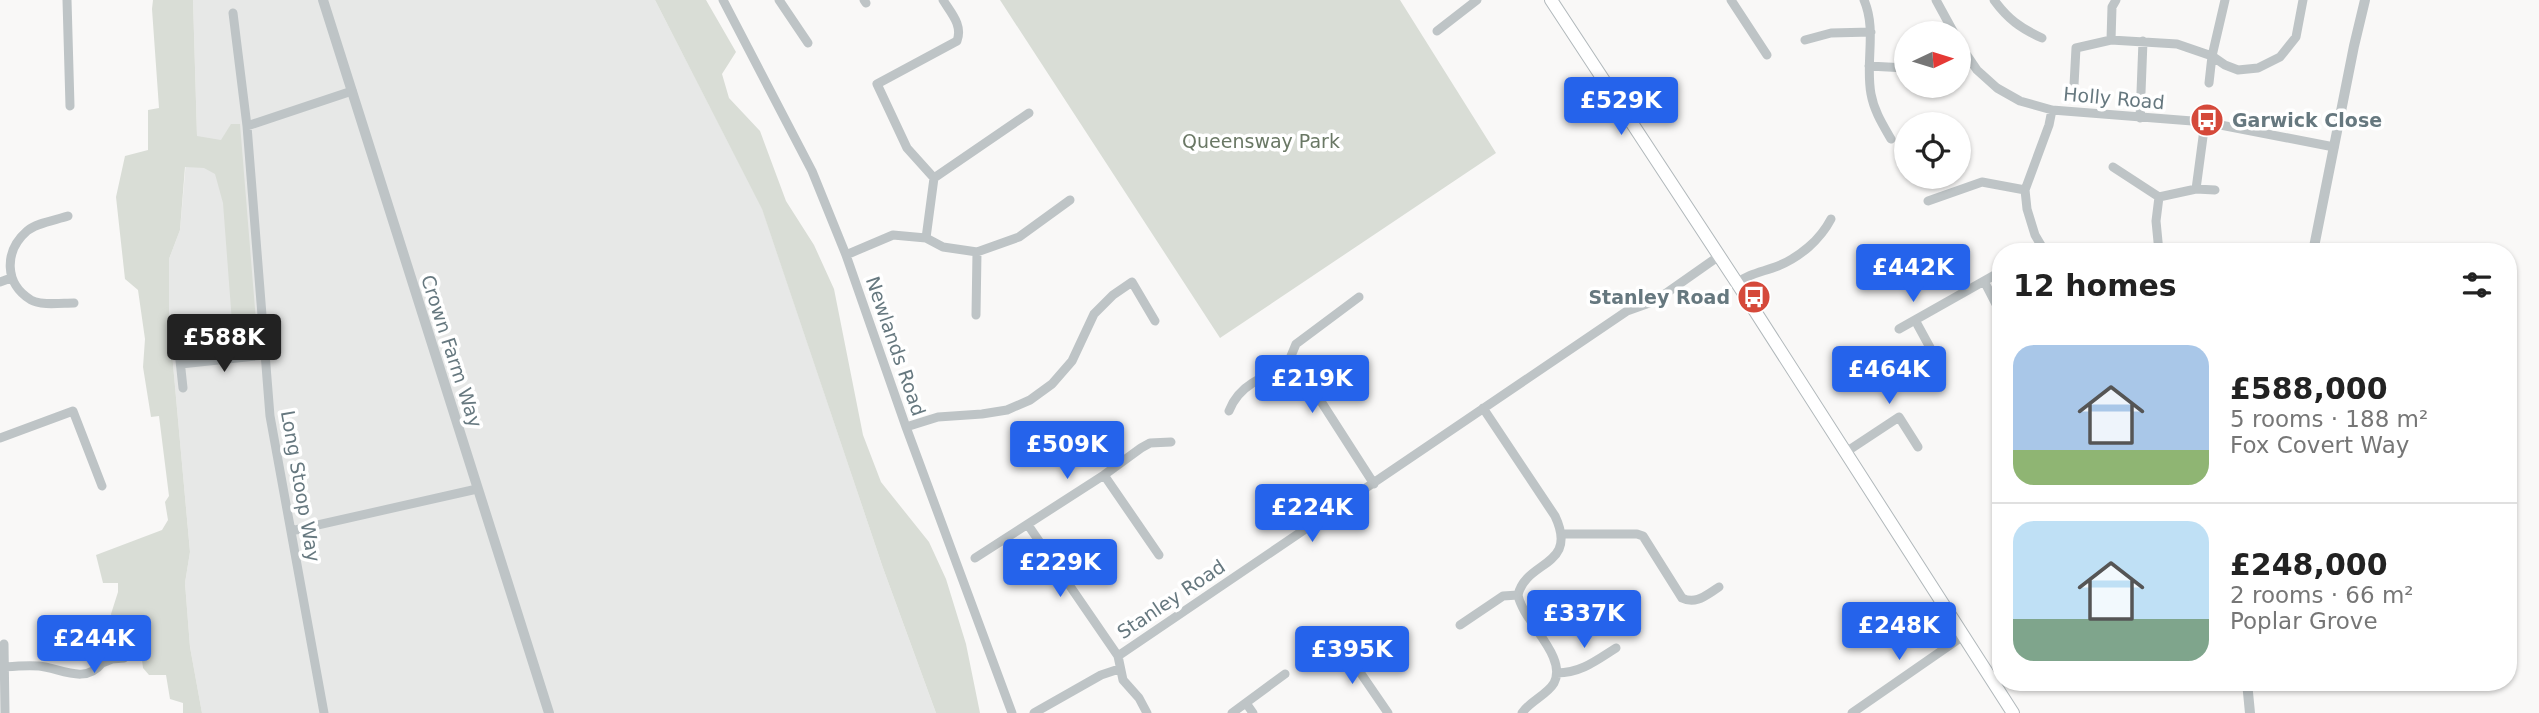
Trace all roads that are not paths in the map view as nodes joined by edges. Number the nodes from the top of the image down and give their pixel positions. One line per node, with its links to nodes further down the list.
1 (67, 0): 33 (street)
2 (323, 0): 32 (street, Crown Farm Way)
3 (723, 0): 56 (street, Newlands Road)
4 (779, 0): 24 (street)
5 (943, 0): 42 (street)
6 (1477, 0): 18 (street)
7 (1551, 0): 57 (main road)
8 (1731, 0): 25 (street)
9 (1864, 0): 19 (street)
10 (1936, 0): 17 (street)
11 (1994, 0): 20 (street)
12 (2116, 0): 22 (street)
13 (2225, 0): 26 (street)
14 (2303, 0): 26 (street)
15 (2365, 0): 40 (street)
16 (233, 13): 38 (street, Long Stoop Way)
17 (1947, 21)
18 (1437, 31)
19 (1871, 32): 21 (street); 28 (street)
20 (2042, 38)
21 (1805, 40)
22 (2111, 40): 23 (street); 31 (street)
23 (2143, 41): 26 (street); 36 (street)
24 (808, 43)
25 (1767, 55)
26 (2212, 56): 30 (street)
27 (1971, 61): 34 (street, Holly Road)
28 (1869, 66): 29 (street); 39 (street)
29 (1894, 67)
30 (2209, 83)
31 (2074, 85)
32 (352, 91): 38 (street); 86 (street, Crown Farm Way)
33 (70, 106)
34 (2052, 110): 36 (street, Holly Road); 44 (street)
35 (1029, 113): 42 (street)
36 (2140, 118): 37 (street, Holly Road)
37 (2205, 122): 40 (street, Holly Road); 43 (street)
38 (247, 127): 71 (street, Long Stoop Way)
39 (1891, 139)
40 (2334, 147): 54 (street)
41 (2113, 167): 46 (street)
42 (934, 178): 51 (street)
43 (2196, 189): 45 (street); 46 (street)
44 (2025, 190): 48 (street); 52 (street)
45 (2215, 190)
46 (2159, 197): 53 (street)
47 (1070, 200): 55 (street)
48 (1928, 201)
49 (68, 216): 59 (street)
50 (1831, 219): 62 (street)
51 (926, 238): 55 (street); 56 (street)
52 (2038, 243)
53 (2158, 243)
54 (2315, 243)
55 (977, 252): 66 (street)
56 (846, 255): 78 (street, Newlands Road)
57 (1718, 256): 62 (main road); 76 (street, Stanley Road)
58 (1992, 277): 61 (street)
59 (10, 278): 60 (street); 65 (street)
60 (0, 282)
61 (1984, 282): 64 (street); 67 (street)
62 (1737, 283): 82 (main road)
63 (1359, 297): 73 (street)
64 (1992, 297)
65 (75, 303)
66 (976, 315)
67 (1915, 320): 69 (street); 74 (street)
68 (1155, 321): 78 (street)
69 (1899, 329)
70 (178, 342): 72 (street)
71 (264, 355): 72 (street); 88 (street, Long Stoop Way)
72 (181, 364): 75 (street)
73 (1289, 372): 77 (street); 84 (street)
74 (1937, 373)
75 (183, 388)
76 (1483, 408): 84 (street, Stanley Road); 89 (street)
77 (1229, 411)
78 (906, 427): 114 (street, Newlands Road)
79 (0, 438): 85 (street)
80 (1171, 442): 83 (street)
81 (1919, 447): 82 (street)
82 (1846, 452): 95 (main road)
83 (1104, 475): 87 (street); 90 (street)
84 (1374, 484): 100 (street, Stanley Road)
85 (102, 486)
86 (477, 489): 88 (street); 113 (street, Crown Farm Way)
87 (1028, 525): 91 (street); 100 (street)
88 (291, 531): 112 (street, Long Stoop Way)
89 (1561, 534): 92 (street); 93 (street)
90 (1159, 555)
91 (975, 558)
92 (1719, 587)
93 (1518, 595): 94 (street); 105 (street)
94 (1460, 625)
95 (1963, 636): 107 (main road); 121 (street)
96 (4, 643): 103 (street)
97 (1340, 643): 119 (street)
98 (104, 648): 102 (street)
99 (1616, 648): 105 (street)
100 (1118, 656): 104 (street, Stanley Road)
101 (124, 658): 102 (street)
102 (102, 663): 103 (street)
103 (4, 667): 111 (street)
104 (1119, 669): 115 (street, Stanley Road); 116 (street)
105 (1558, 673): 120 (street)
106 (1285, 674): 110 (street)
107 (1992, 681)
108 (1999, 691): 122 (main road)
109 (2248, 691): 123 (street)
110 (1246, 703): 117 (street); 118 (street)
111 (5, 713)
112 (324, 713)
113 (549, 713)
114 (1012, 713)
115 (1034, 713)
116 (1147, 713)
117 (1232, 713)
118 (1253, 713)
119 (1388, 713)
120 (1522, 713)
121 (1852, 713)
122 (2013, 713)
123 (2250, 713)

